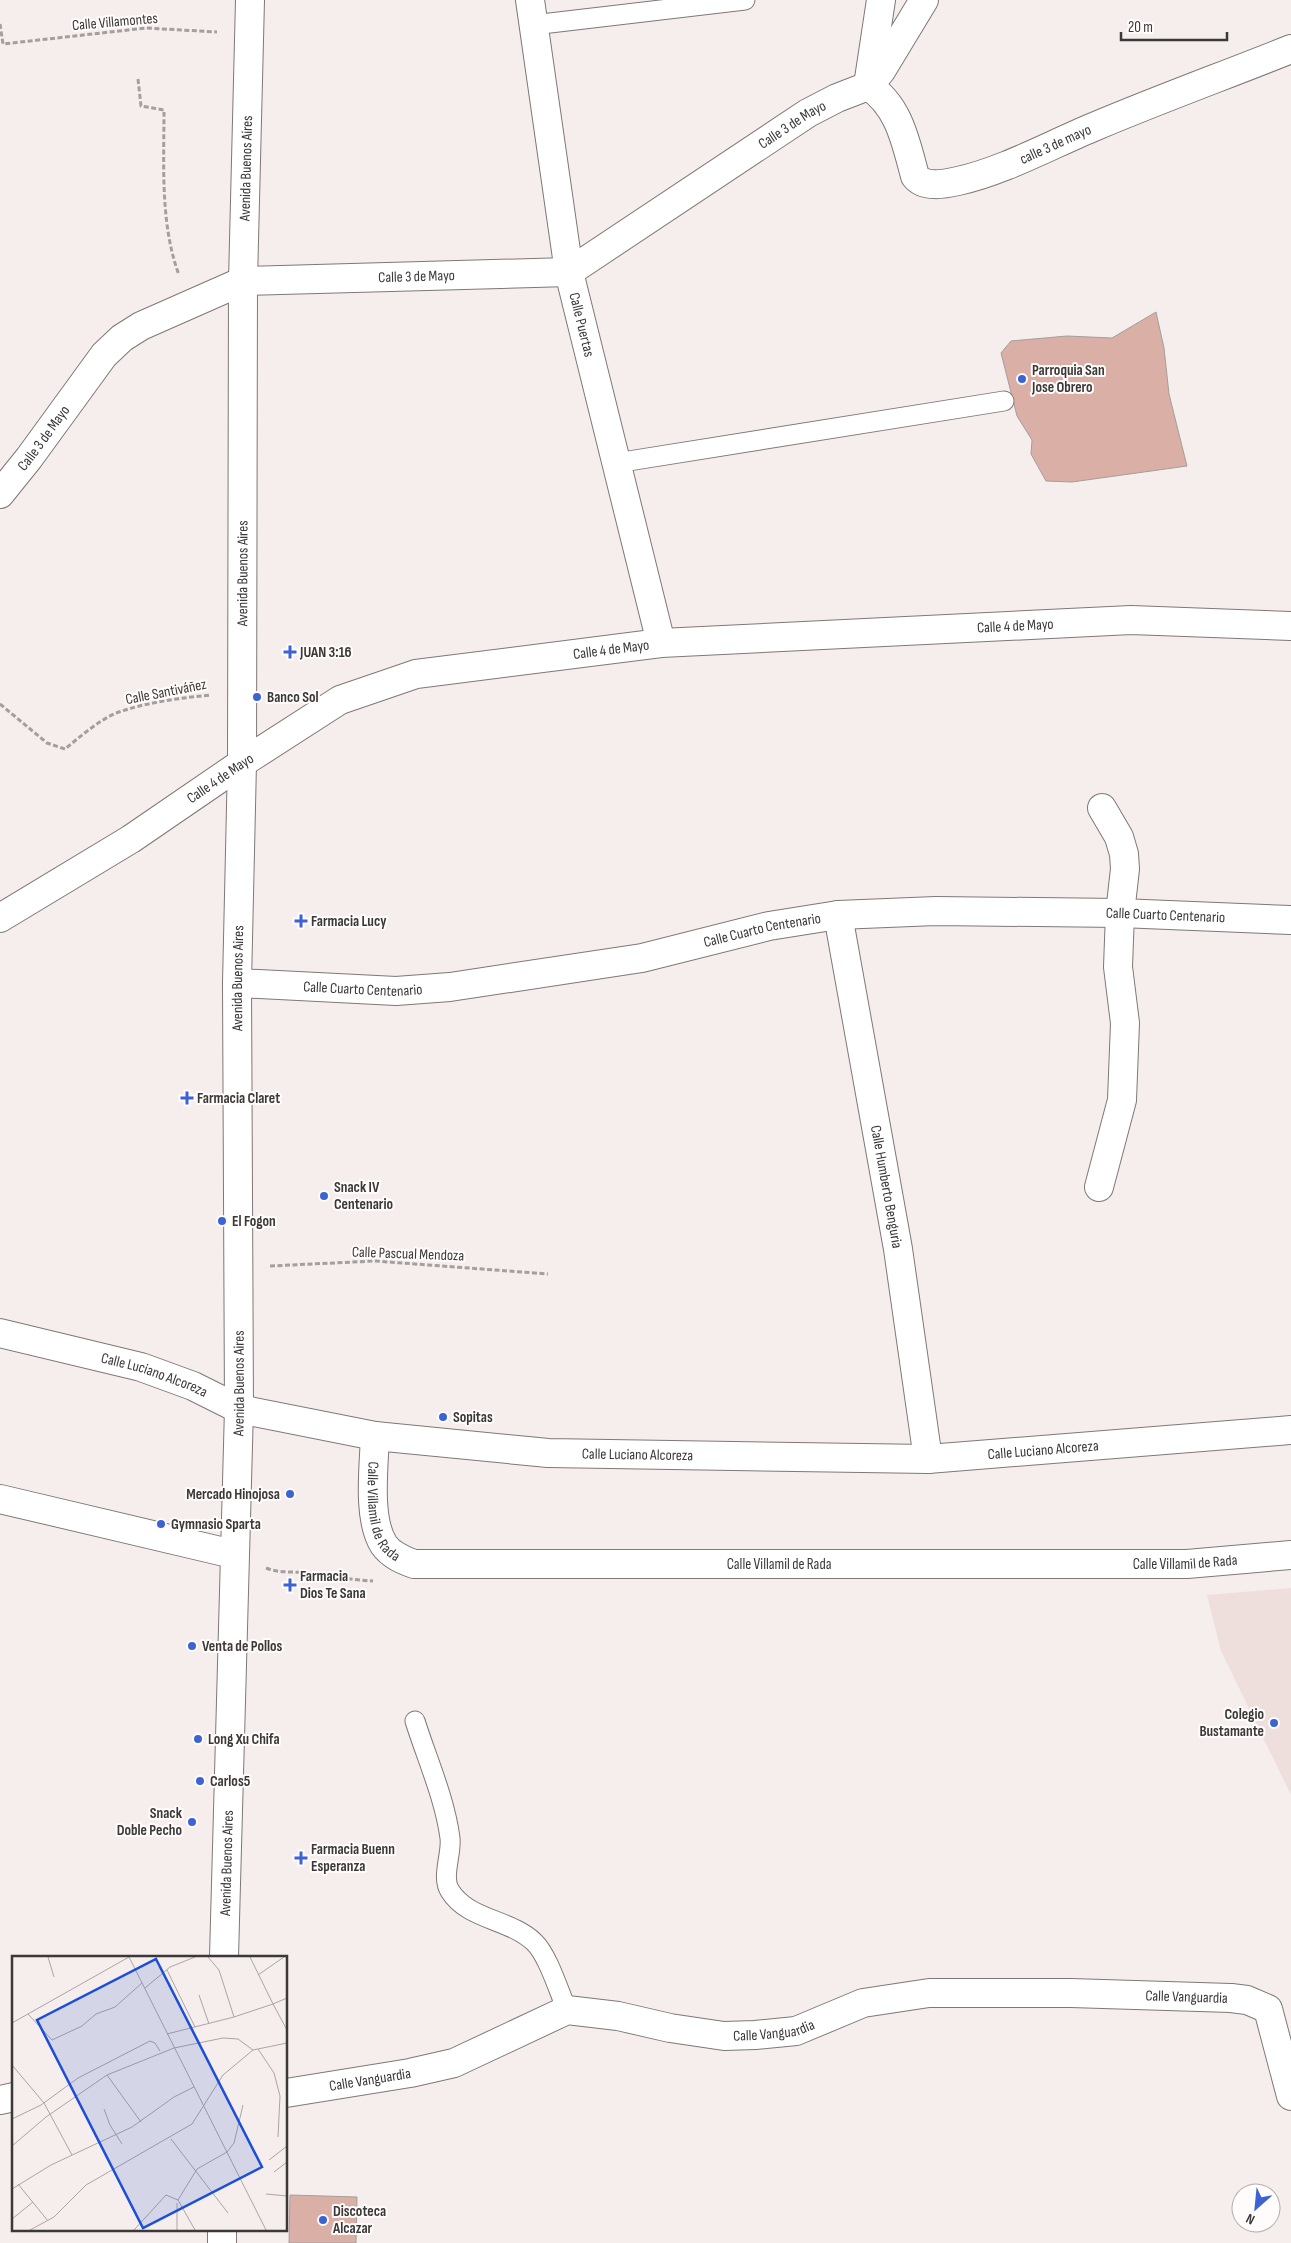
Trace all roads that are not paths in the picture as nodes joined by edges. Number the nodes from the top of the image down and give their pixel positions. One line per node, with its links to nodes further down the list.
1 (250, 0): 9 (street, Avenida Buenos Aires)
2 (745, 0): 5 (lane)
3 (881, 0): 7 (street)
4 (924, 0): 7 (street)
5 (532, 12): 8 (street, Calle Puertas)
6 (1291, 49): 7 (street, calle 3 de mayo)
7 (868, 86): 8 (street, Calle 3 de Mayo)
8 (570, 272): 9 (street, Calle 3 de Mayo); 11 (street, Calle Puertas)
9 (243, 281): 12 (street, Calle 3 de Mayo); 15 (street, Avenida Buenos Aires)
10 (1004, 401): 11 (lane)
11 (616, 463): 14 (street, Calle Puertas)
12 (0, 494)
13 (1291, 626): 14 (street, Calle 4 de Mayo)
14 (661, 643): 15 (street, Calle 4 de Mayo)
15 (242, 763): 19 (street, Calle 4 de Mayo); 21 (street, Avenida Buenos Aires)
16 (1102, 808): 17 (street)
17 (1120, 913): 18 (street, Calle Cuarto Centenario); 20 (street, Calle Cuarto Centenario); 22 (street)
18 (838, 916): 21 (street, Calle Cuarto Centenario); 27 (street, Calle Humberto Benguria)
19 (0, 918)
20 (1291, 920)
21 (238, 983): 24 (street, Avenida Buenos Aires)
22 (1099, 1187)
23 (0, 1333): 24 (street, Calle Luciano Alcoreza)
24 (239, 1410): 26 (street, Calle Luciano Alcoreza); 29 (street, Avenida Buenos Aires)
25 (1291, 1430): 27 (street, Calle Luciano Alcoreza)
26 (375, 1436): 27 (street, Calle Luciano Alcoreza); 30 (street, Calle Villamil de Rada)
27 (928, 1460)
28 (0, 1499): 29 (street)
29 (233, 1554): 32 (street, Avenida Buenos Aires)
30 (1291, 1555)
31 (415, 1721): 33 (lane)
32 (224, 1956)
33 (567, 2010): 34 (street, Calle Vanguardia); 35 (street, Calle Vanguardia)
34 (288, 2093)
35 (1291, 2096)
36 (222, 2230): 37 (street)
37 (222, 2243)

